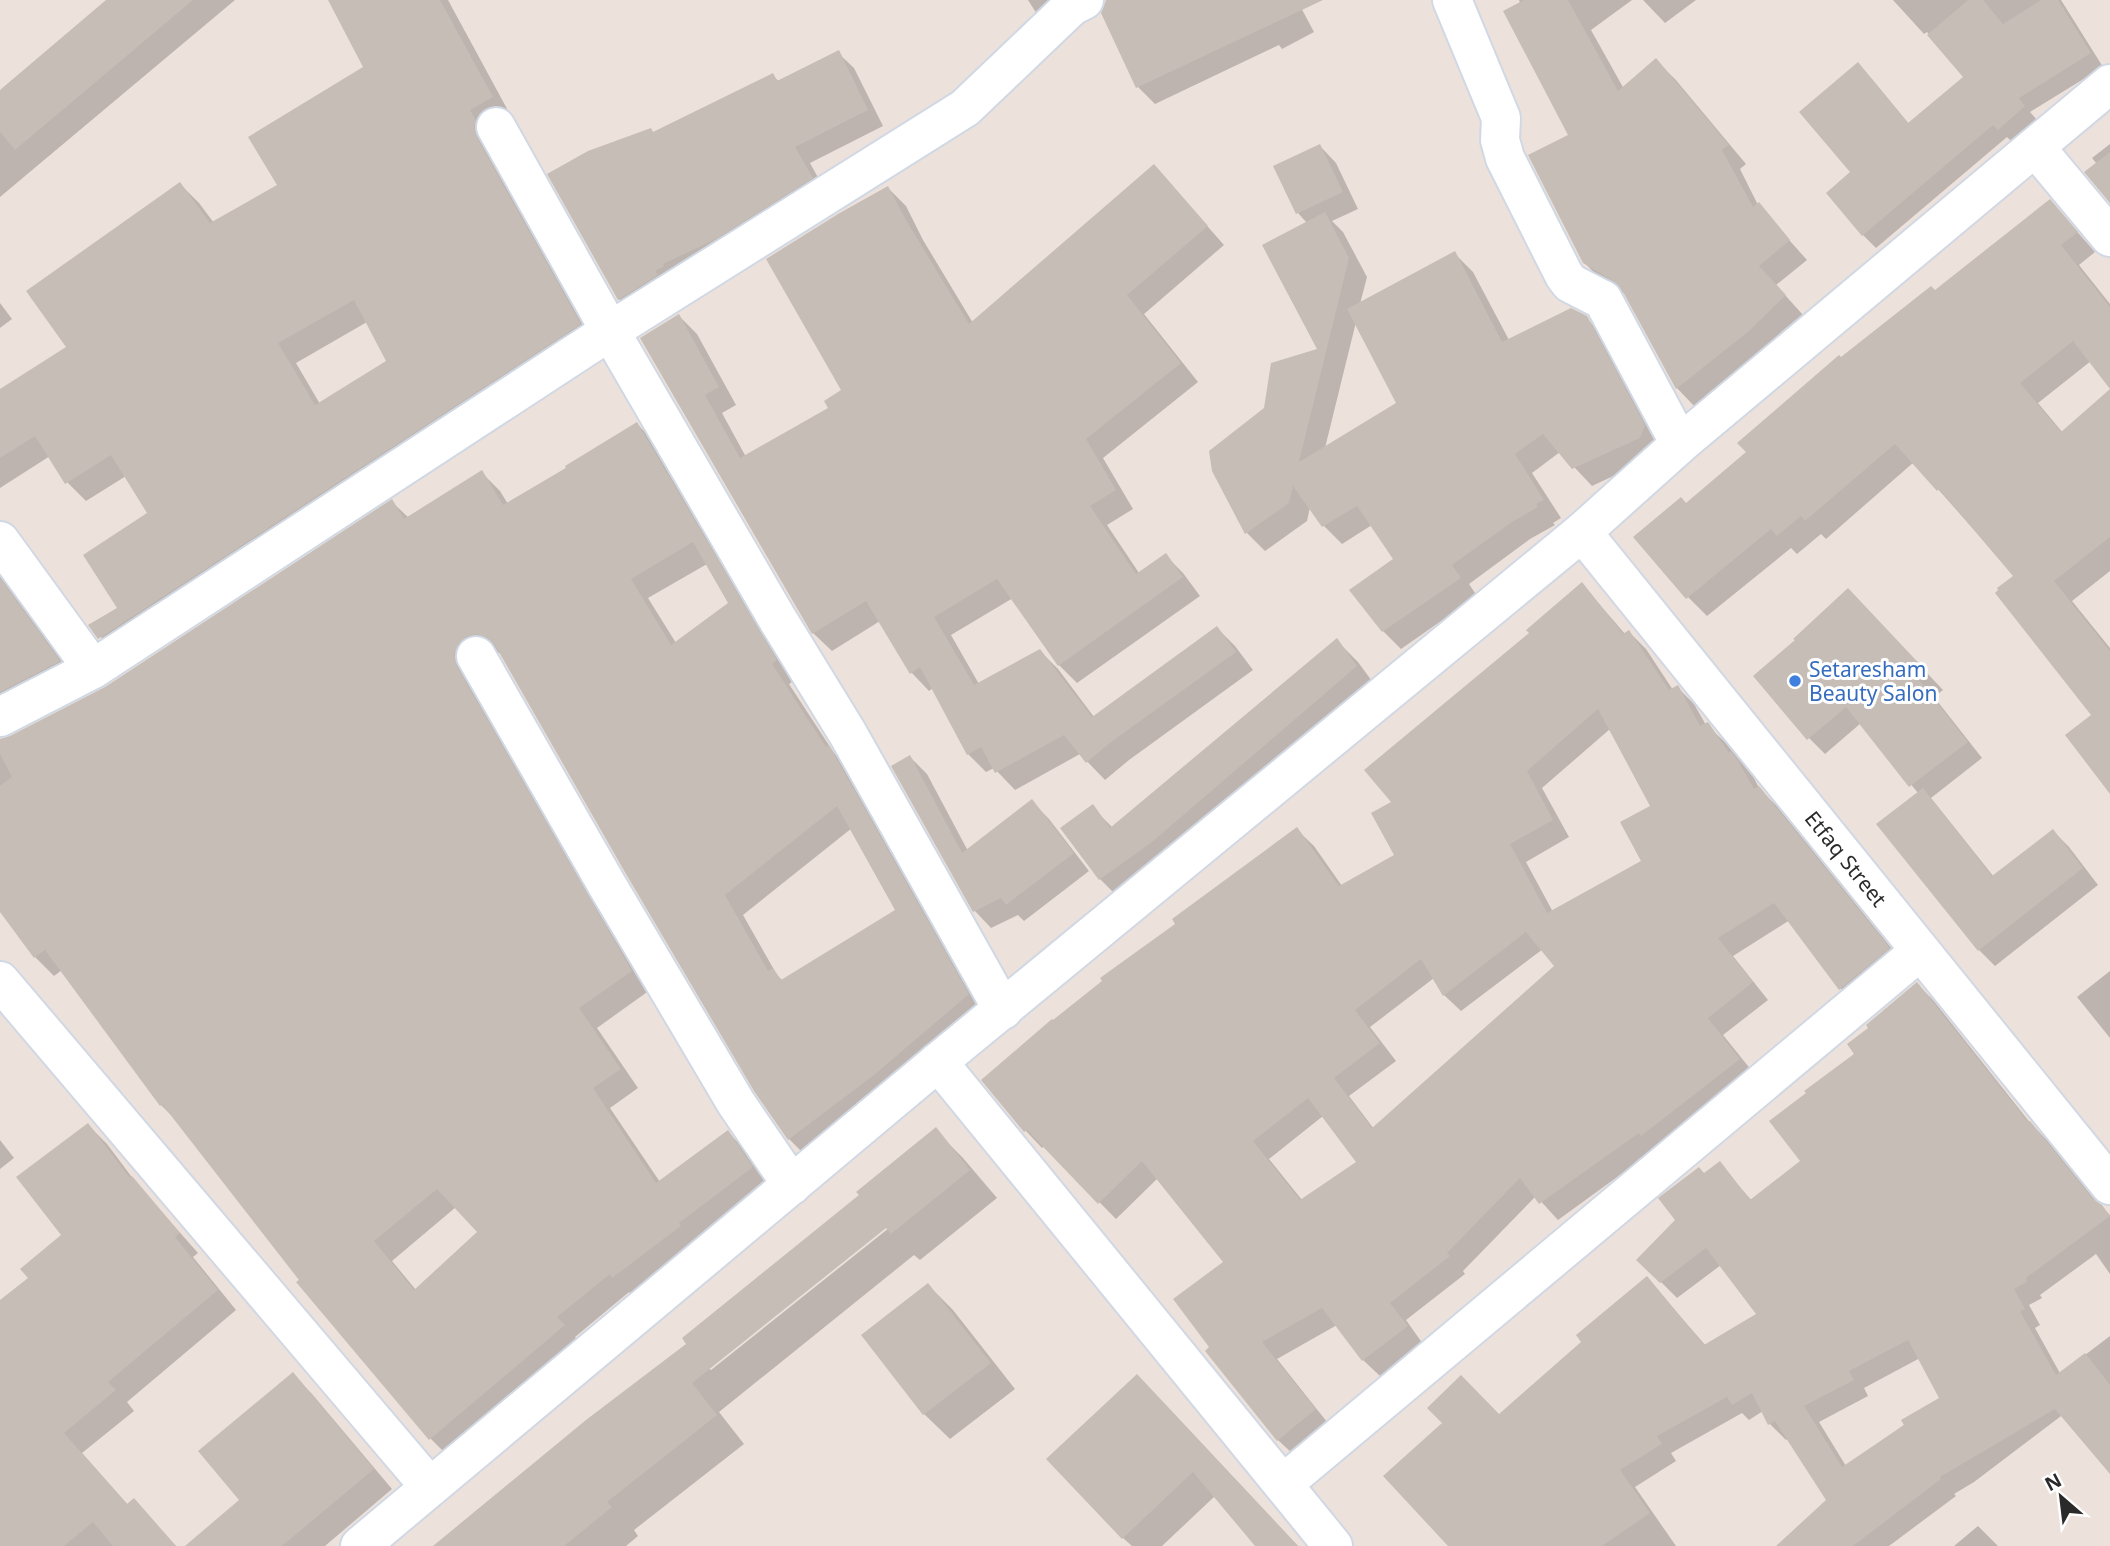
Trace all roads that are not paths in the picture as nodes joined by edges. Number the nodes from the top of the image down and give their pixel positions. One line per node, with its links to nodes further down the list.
1 (1084, 0): 7 (street)
2 (1466, 6): 8 (street)
3 (2110, 84): 5 (street)
4 (496, 127): 7 (street)
5 (2035, 147): 6 (street); 8 (street)
6 (2110, 237)
7 (610, 331): 12 (street); 16 (street)
8 (1680, 444): 9 (street)
9 (1582, 532): 14 (street, Etfaq Street); 16 (street)
10 (0, 541): 12 (street)
11 (476, 656): 18 (street)
12 (93, 669): 13 (street)
13 (0, 717)
14 (1920, 951): 19 (street, Etfaq Street); 20 (street)
15 (0, 981): 21 (street)
16 (1003, 1010): 17 (street)
17 (938, 1062): 18 (street); 20 (street)
18 (792, 1185): 21 (street)
19 (2110, 1185)
20 (1283, 1484): 23 (street)
21 (430, 1487): 22 (street)
22 (359, 1546)
23 (1333, 1546)

